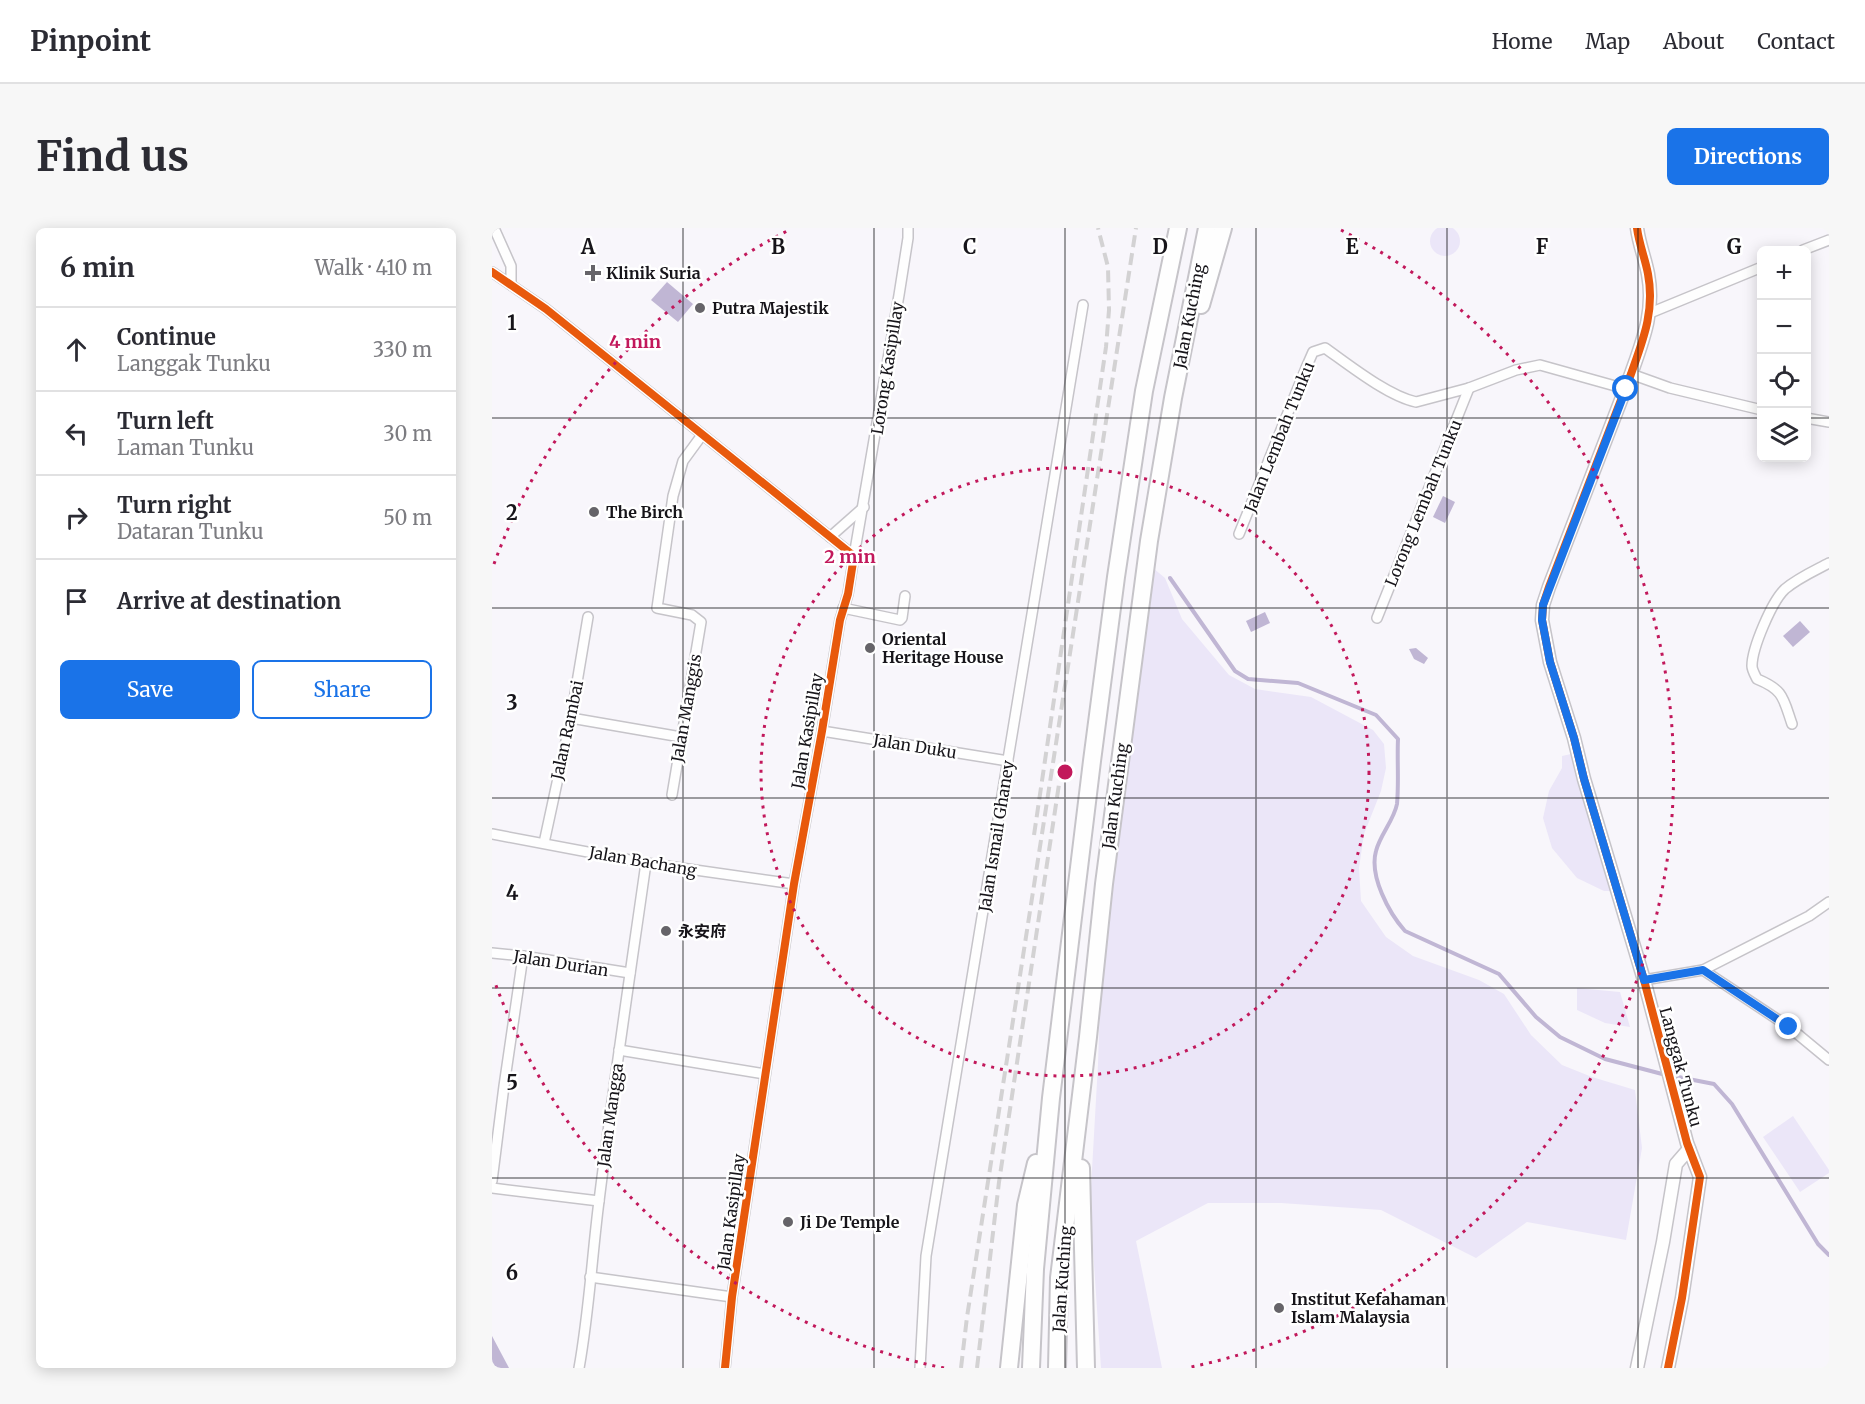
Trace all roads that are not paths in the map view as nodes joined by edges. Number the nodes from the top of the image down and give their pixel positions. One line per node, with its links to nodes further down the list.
1 (494, 228): 11 (street)
2 (908, 228): 22 (street, Lorong Kasipillay)
3 (1178, 228): 50 (highway, Jalan Kuching)
4 (1207, 228): 17 (highway, Jalan Kuching)
5 (1223, 228): 17 (highway)
6 (1637, 228): 13 (street, Langgak Tunku)
7 (1829, 240): 8 (street)
8 (1811, 247)
9 (1757, 269): 13 (street)
10 (492, 272): 11 (street)
11 (511, 285): 21 (street)
12 (1083, 305): 35 (street, Jalan Ismail Ghaney)
13 (1650, 313): 14 (street, Langgak Tunku)
14 (1631, 375): 16 (street, Langgak Tunku); 18 (street)
15 (1469, 388): 16 (street, Jalan Lembah Tunku); 23 (street, Jalan Lembah Tunku); 30 (street, Lorong Lembah Tunku)
16 (1626, 389): 46 (street, Langgak Tunku)
17 (1173, 398): 51 (highway, Jalan Kuching)
18 (1757, 409)
19 (1811, 419): 20 (street)
20 (1829, 422)
21 (702, 435): 24 (street); 34 (street, Jalan Manggis)
22 (864, 507): 24 (street); 25 (street, Lorong Kasipillay)
23 (1239, 534)
24 (830, 537): 25 (street)
25 (854, 556): 28 (street, Jalan Kasipillay)
26 (1829, 563): 32 (street)
27 (905, 596): 28 (street)
28 (843, 608): 33 (street, Jalan Kasipillay)
29 (588, 617): 31 (street, Jalan Rambai)
30 (1377, 618)
31 (571, 718): 34 (street); 38 (street, Jalan Rambai)
32 (1792, 724)
33 (822, 731): 35 (street, Jalan Duku); 40 (street, Jalan Kasipillay)
34 (681, 737): 36 (street, Jalan Manggis)
35 (1008, 760): 60 (street, Jalan Ismail Ghaney)
36 (672, 795)
37 (492, 834): 38 (street, Jalan Bachang)
38 (544, 843): 39 (street, Jalan Bachang)
39 (646, 863): 40 (street, Jalan Bachang); 45 (street, Jalan Mangga)
40 (794, 884): 49 (street, Jalan Kasipillay)
41 (1829, 902): 44 (street)
42 (492, 953): 43 (street, Jalan Durian)
43 (523, 956): 45 (street, Jalan Durian); 53 (street)
44 (1703, 970): 46 (street); 48 (street)
45 (630, 973): 47 (street, Jalan Mangga)
46 (1644, 980): 52 (street, Langgak Tunku)
47 (619, 1050): 49 (street); 55 (street, Jalan Mangga)
48 (1829, 1060)
49 (765, 1074): 57 (street, Jalan Kasipillay)
50 (1051, 1098): 61 (highway); 62 (highway, Jalan Kuching)
51 (1080, 1109): 63 (highway, Jalan Kuching); 64 (highway)
52 (1689, 1149): 65 (street, Langgak Tunku); 66 (street, Langgak Tunku)
53 (492, 1181)
54 (492, 1188): 55 (street)
55 (599, 1201): 56 (street, Jalan Mangga)
56 (590, 1276): 57 (street); 58 (street, Jalan Mangga)
57 (732, 1297): 59 (street, Jalan Kasipillay)
58 (579, 1368)
59 (725, 1368)
60 (920, 1368)
61 (1009, 1368)
62 (1031, 1368)
63 (1057, 1368)
64 (1086, 1368)
65 (1637, 1368)
66 (1668, 1368)

